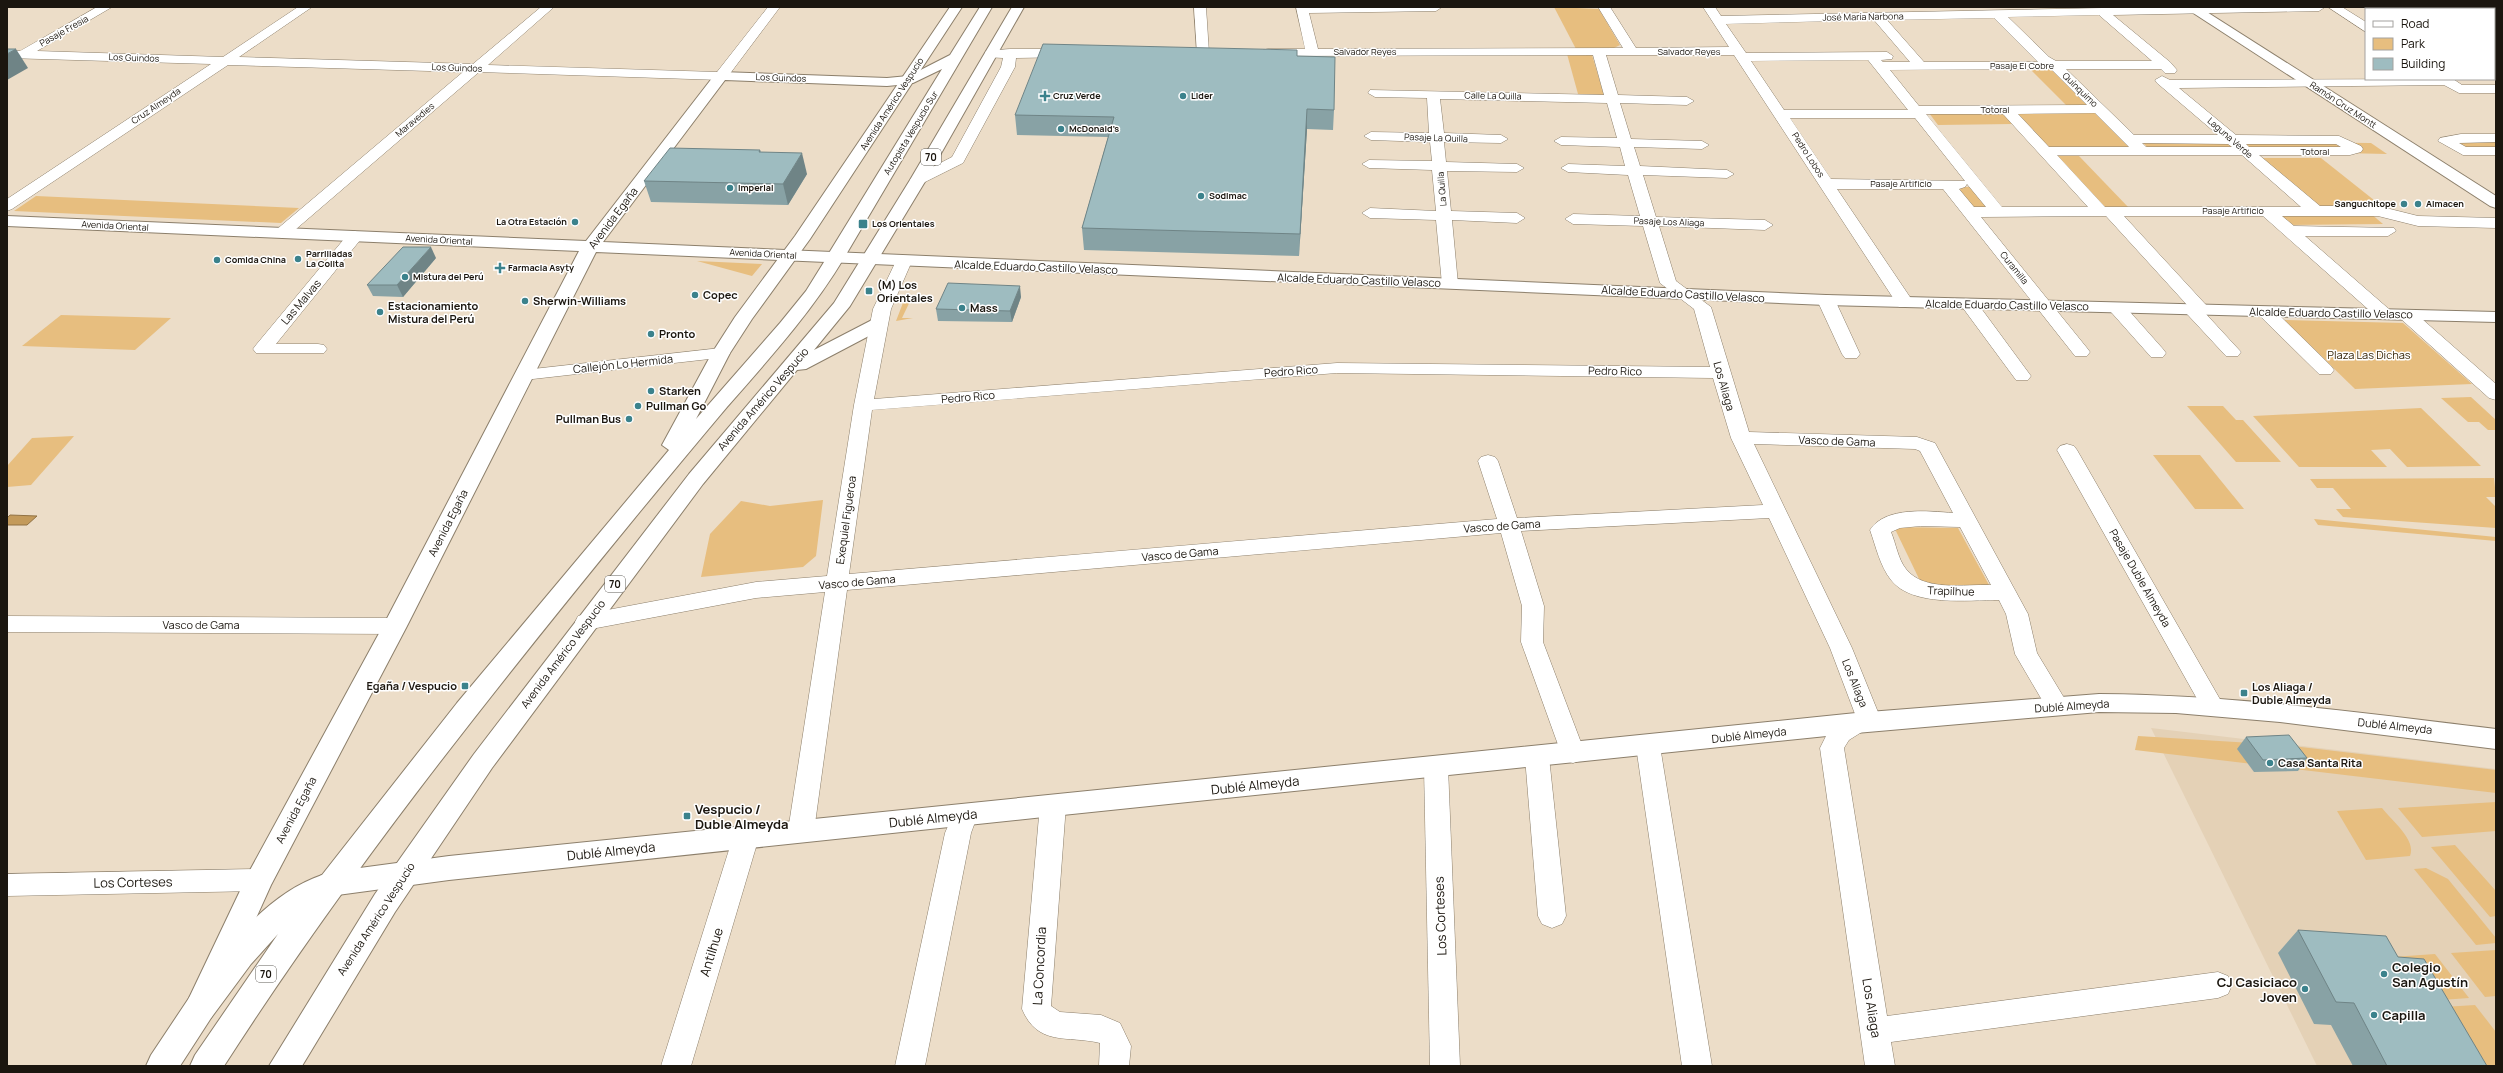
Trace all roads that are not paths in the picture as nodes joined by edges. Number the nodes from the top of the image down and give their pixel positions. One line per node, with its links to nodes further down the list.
1 (106, 7): 35 (street, Pasaje Fresia)
2 (306, 7): 38 (street, Cruz Almeyda)
3 (548, 7): 44 (street, Maravedies)
4 (774, 7): 45 (street, Avenida Egaña)
5 (956, 7): 46 (main road, Avenida Américo Vespucio)
6 (986, 7): 37 (main road, Autopista Vespucio Sur / 70)
7 (1200, 7): 28 (street)
8 (1436, 7): 13 (street)
9 (1604, 7): 24 (street)
10 (1709, 7): 21 (street, Pedro Lobos)
11 (2319, 7): 14 (street, José María Narbona)
12 (2334, 7): 22 (street)
13 (1302, 8): 31 (street)
14 (2192, 8): 18 (street, José María Narbona); 48 (main road, Ramón Cruz Montt)
15 (1017, 9): 33 (main road, Avenida Américo Vespucio / 70)
16 (2083, 9): 18 (street, José María Narbona); 19 (street, José María Narbona)
17 (1979, 11): 19 (street, José María Narbona); 20 (street, José María Narbona)
18 (2102, 12): 41 (street)
19 (1997, 14): 43 (street, Quínquimo)
20 (1877, 16): 21 (street, José María Narbona); 36 (street)
21 (1719, 20): 34 (street, Pedro Lobos)
22 (2365, 27)
23 (1598, 52): 24 (street, Salvador Reyes); 31 (street, Salvador Reyes); 54 (street, Los Aliaga)
24 (1632, 52): 34 (street, Salvador Reyes)
25 (1010, 53): 26 (street); 33 (street); 79 (street)
26 (1080, 53)
27 (1188, 53): 28 (street)
28 (1203, 53): 29 (street)
29 (1217, 53)
30 (1252, 53): 31 (street, Salvador Reyes)
31 (1312, 53)
32 (7, 54): 35 (street, Los Guindos)
33 (991, 54): 79 (main road, Avenida Américo Vespucio / 70)
34 (1741, 54): 39 (street, Pasaje El Cobre); 59 (street, Pedro Lobos)
35 (21, 55): 38 (street, Los Guindos)
36 (1912, 56): 39 (street, Pasaje El Cobre); 42 (street)
37 (957, 57): 46 (main road); 104 (main road, Autopista Vespucio Sur / 70)
38 (225, 61): 44 (street, Los Guindos); 84 (street, Cruz Almeyda)
39 (1875, 61): 42 (street, Pasaje El Cobre); 58 (street)
40 (2145, 65): 41 (street, Pasaje El Cobre); 43 (street, Pasaje El Cobre); 49 (street, Laguna Verde)
41 (2165, 65): 50 (street)
42 (1921, 66): 43 (street, Pasaje El Cobre)
43 (2055, 66): 57 (street, Quínquimo)
44 (476, 69): 45 (street, Los Guindos); 100 (street, Maravedies)
45 (721, 76): 46 (main road, Los Guindos); 102 (main road, Avenida Egaña)
46 (908, 80): 103 (main road, Avenida Américo Vespucio)
47 (2445, 80): 48 (street); 51 (street)
48 (2308, 82): 50 (street); 83 (main road, Ramón Cruz Montt)
49 (2167, 84): 50 (street); 66 (street, Laguna Verde)
50 (2186, 84)
51 (2496, 89)
52 (1375, 93): 53 (street, Calle La Quilla)
53 (1433, 94): 54 (street, Calle La Quilla); 61 (street, La Quilla)
54 (1612, 98): 55 (street); 67 (street, Los Aliaga)
55 (1687, 101)
56 (2007, 110): 57 (street, Totoral); 58 (street, Totoral); 69 (street)
57 (2100, 110): 64 (street, Quínquimo)
58 (1916, 112): 59 (street, Totoral); 82 (street)
59 (1781, 114): 80 (street, Pedro Lobos)
60 (1371, 136): 61 (street, Pasaje La Quilla)
61 (1437, 138): 63 (street, Pasaje La Quilla); 74 (street, La Quilla)
62 (2496, 138): 70 (street)
63 (1501, 139)
64 (2131, 139): 66 (street, Totoral); 71 (street, Quínquimo)
65 (1560, 140): 67 (street)
66 (2232, 140): 72 (street, Laguna Verde); 72 (street, Totoral)
67 (1625, 143): 68 (street); 77 (street, Los Aliaga)
68 (1702, 145)
69 (2046, 151): 71 (street, Totoral); 89 (street)
70 (2496, 151)
71 (2144, 152): 72 (street, Totoral)
72 (2247, 152): 86 (street, Laguna Verde)
73 (1369, 164): 74 (street)
74 (1440, 166): 75 (street); 91 (street, La Quilla)
75 (1517, 168)
76 (1568, 168): 77 (street)
77 (1634, 171): 78 (street); 95 (street, Los Aliaga)
78 (1727, 174)
79 (918, 180): 105 (main road, Avenida Américo Vespucio / 70)
80 (1827, 184): 81 (street, Pasaje Artificio); 110 (street, Pedro Lobos)
81 (1947, 184): 82 (street, Pasaje Artificio); 87 (street, Curamilla)
82 (1975, 184): 88 (street)
83 (2496, 203)
84 (7, 206)
85 (2267, 211): 86 (street, Pasaje Artificio); 89 (street, Pasaje Artificio); 98 (street)
86 (2316, 211): 96 (street, Pasaje Artificio)
87 (1969, 212): 88 (street, Pasaje Artificio); 112 (street, Curamilla)
88 (1998, 212): 89 (street, Pasaje Artificio)
89 (2106, 212): 114 (street)
90 (1370, 213): 91 (street)
91 (1444, 216): 92 (street); 107 (street, La Quilla)
92 (1517, 218)
93 (1573, 219): 95 (street, Pasaje Los Aliaga)
94 (7, 221): 100 (main road, Avenida Oriental)
95 (1649, 221): 97 (street, Pasaje Los Aliaga); 108 (street, Los Aliaga)
96 (2496, 223)
97 (1764, 225)
98 (2290, 231): 99 (street); 116 (street)
99 (2388, 231)
100 (282, 233): 101 (main road, Avenida Oriental)
101 (356, 236): 102 (main road, Avenida Oriental); 120 (street, Las Malvas)
102 (590, 247): 103 (main road, Avenida Oriental); 128 (main road, Avenida Egaña)
103 (790, 255): 104 (main road, Avenida Oriental); 123 (main road, Avenida Américo Vespucio)
104 (835, 258): 105 (main road, Avenida Oriental); 136 (main road, Avenida Américo Vespucio / 70)
105 (871, 260): 106 (main road, Alcalde Eduardo Castillo Velasco); 129 (main road, Avenida Américo Vespucio / 70)
106 (904, 261): 107 (main road, Alcalde Eduardo Castillo Velasco); 119 (street, Exequiel Figueroa)
107 (1450, 284): 108 (main road, Alcalde Eduardo Castillo Velasco)
108 (1684, 294): 109 (main road, Alcalde Eduardo Castillo Velasco); 127 (street, Los Aliaga)
109 (1826, 300): 110 (main road, Alcalde Eduardo Castillo Velasco); 125 (street)
110 (1905, 303): 111 (main road, Alcalde Eduardo Castillo Velasco)
111 (1969, 304): 112 (main road, Alcalde Eduardo Castillo Velasco); 130 (street)
112 (2045, 306): 113 (main road, Alcalde Eduardo Castillo Velasco); 121 (street, Curamilla)
113 (2117, 308): 114 (main road, Alcalde Eduardo Castillo Velasco); 124 (street)
114 (2197, 310): 115 (main road, Alcalde Eduardo Castillo Velasco); 122 (street)
115 (2266, 312): 116 (main road, Alcalde Eduardo Castillo Velasco); 126 (street)
116 (2384, 314): 117 (main road, Alcalde Eduardo Castillo Velasco)
117 (2407, 315): 118 (main road, Alcalde Eduardo Castillo Velasco); 131 (street)
118 (2496, 317)
119 (878, 324): 129 (main road); 132 (street, Exequiel Figueroa)
120 (318, 349)
121 (2081, 352)
122 (2232, 352)
123 (721, 353): 128 (street, Callejón Lo Hermida); 136 (main road, Avenida Américo Vespucio)
124 (2157, 353)
125 (1851, 354)
126 (2325, 370)
127 (1720, 373): 132 (street, Pedro Rico); 133 (street, Los Aliaga)
128 (524, 375): 144 (main road, Avenida Egaña)
129 (782, 375): 142 (main road, Avenida Américo Vespucio / 70)
130 (2022, 376)
131 (2496, 394)
132 (863, 405): 140 (street, Exequiel Figueroa)
133 (1741, 438): 137 (street, Los Aliaga); 138 (street, Vasco de Gama)
134 (2067, 450): 146 (street, Pasaje Duble Almeyda)
135 (1488, 461): 139 (street)
136 (650, 485): 159 (main road, Avenida Américo Vespucio / 70)
137 (1776, 511): 139 (street, Vasco de Gama); 147 (street, Los Aliaga)
138 (1968, 521): 141 (street); 141 (street, Trapilhue)
139 (1510, 525): 140 (street, Vasco de Gama); 150 (street)
140 (837, 583): 142 (street, Vasco de Gama); 155 (street, Exequiel Figueroa)
141 (2006, 593): 145 (street)
142 (586, 622): 157 (main road, Avenida Américo Vespucio / 70)
143 (7, 624): 144 (street, Vasco de Gama)
144 (395, 626): 158 (main road, Avenida Egaña)
145 (2057, 706): 146 (main road, Dublé Almeyda); 147 (main road, Dublé Almeyda)
146 (2213, 707): 148 (main road, Dublé Almeyda)
147 (1863, 723): 149 (main road, Dublé Almeyda); 164 (street, Los Aliaga)
148 (2496, 739)
149 (1648, 746): 150 (main road, Dublé Almeyda); 172 (street)
150 (1573, 753): 151 (main road, Dublé Almeyda)
151 (1537, 757): 152 (main road, Dublé Almeyda); 161 (street)
152 (1436, 767): 153 (main road, Dublé Almeyda); 171 (street, Los Corteses)
153 (1053, 805): 154 (main road, Dublé Almeyda); 170 (street, La Concordia)
154 (964, 814): 155 (main road, Dublé Almeyda); 169 (street)
155 (801, 831): 156 (main road, Dublé Almeyda)
156 (746, 837): 157 (main road, Dublé Almeyda); 168 (street, Antilhue)
157 (405, 874): 159 (main road, Dublé Almeyda); 167 (main road, Avenida Américo Vespucio / 70)
158 (259, 880): 160 (street, Los Corteses); 163 (main road, Avenida Egaña)
159 (330, 884): 163 (main road); 166 (main road, Avenida Américo Vespucio / 70)
160 (7, 885)
161 (1552, 916)
162 (2218, 985): 164 (street)
163 (200, 1008): 165 (main road, Avenida Egaña)
164 (1875, 1031): 173 (street, Los Aliaga)
165 (162, 1066)
166 (206, 1066)
167 (285, 1066)
168 (676, 1066)
169 (910, 1066)
170 (1114, 1066)
171 (1445, 1066)
172 (1697, 1066)
173 (1880, 1066)

